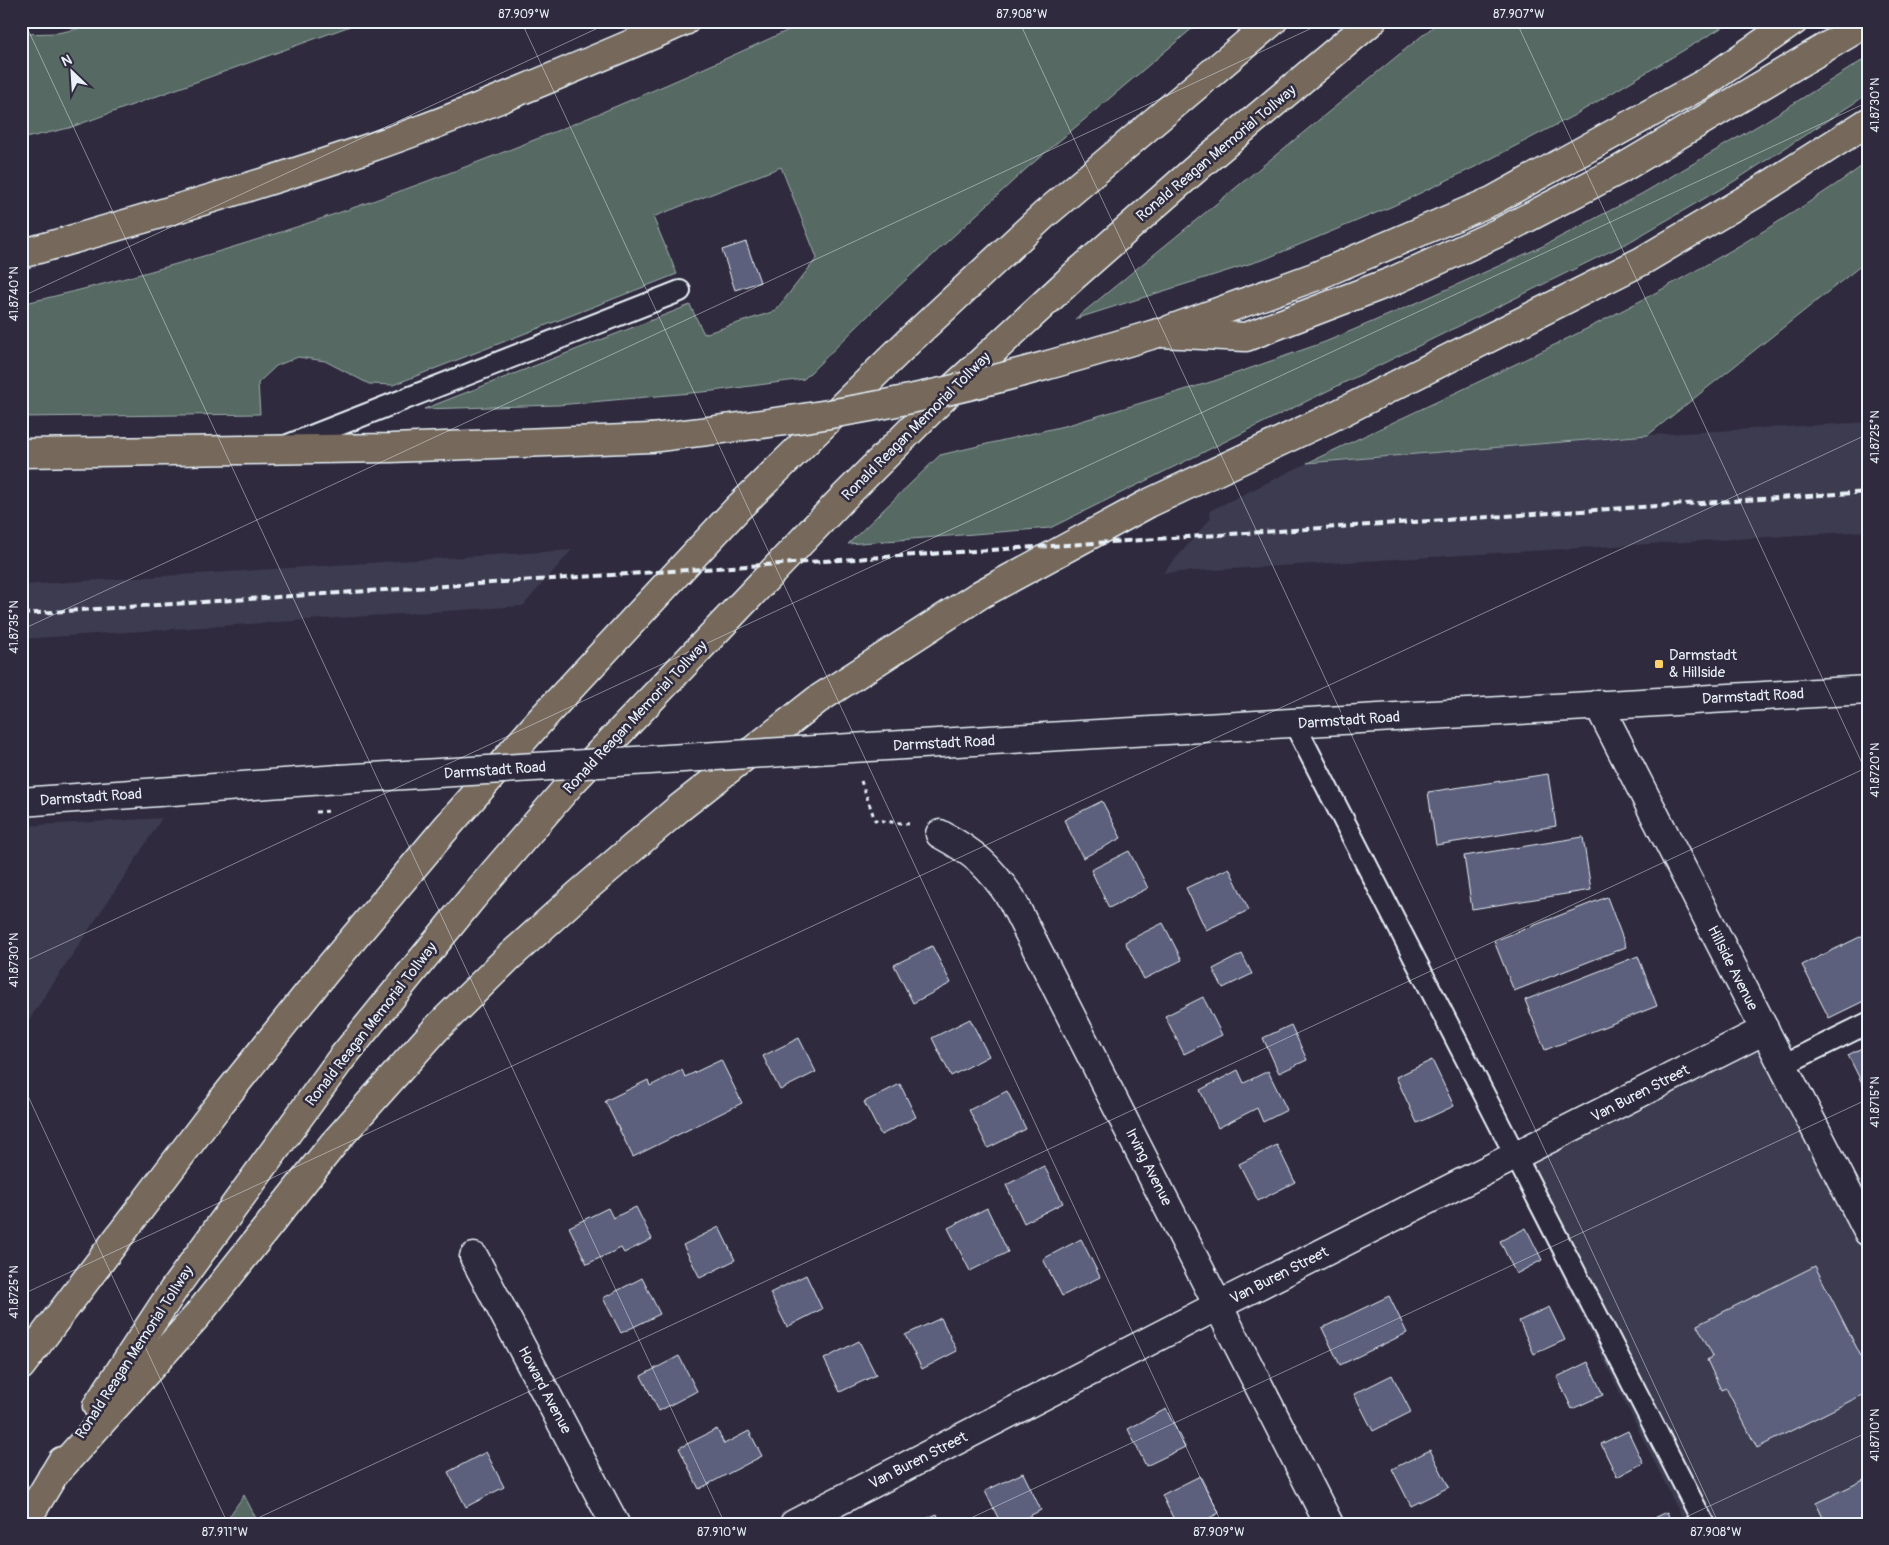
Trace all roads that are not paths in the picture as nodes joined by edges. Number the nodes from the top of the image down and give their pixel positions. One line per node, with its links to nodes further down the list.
1 (685, 21): 7 (highway)
2 (1274, 21): 24 (highway)
3 (1372, 21): 25 (highway, Ronald Reagan Memorial Tollway)
4 (1794, 21): 9 (highway)
5 (1868, 22): 9 (highway)
6 (1868, 122): 25 (highway)
7 (21, 254)
8 (680, 291): 10 (lane)
9 (1158, 333): 10 (highway, bridge)
10 (276, 450): 11 (highway)
11 (21, 453)
12 (1868, 690): 13 (street, Darmstadt Road)
13 (1598, 704): 14 (street, Darmstadt Road); 18 (street, Hillside Avenue)
14 (1294, 723): 15 (street, Darmstadt Road, bridge); 20 (lane)
15 (21, 802)
16 (940, 834): 23 (street, Irving Avenue)
17 (1868, 1023): 19 (lane)
18 (1765, 1030): 19 (street, Hillside Avenue); 20 (street, Van Buren Street)
19 (1783, 1065): 21 (street, Hillside Avenue)
20 (1516, 1156): 23 (street, Van Buren Street); 30 (lane)
21 (1868, 1232)
22 (474, 1257): 27 (street, Howard Avenue)
23 (1219, 1305): 28 (street, Van Buren Street); 29 (street, Irving Avenue)
24 (21, 1366)
25 (52, 1477): 26 (highway, Ronald Reagan Memorial Tollway)
26 (24, 1524)
27 (615, 1524)
28 (794, 1524)
29 (1329, 1524)
30 (1704, 1524)

